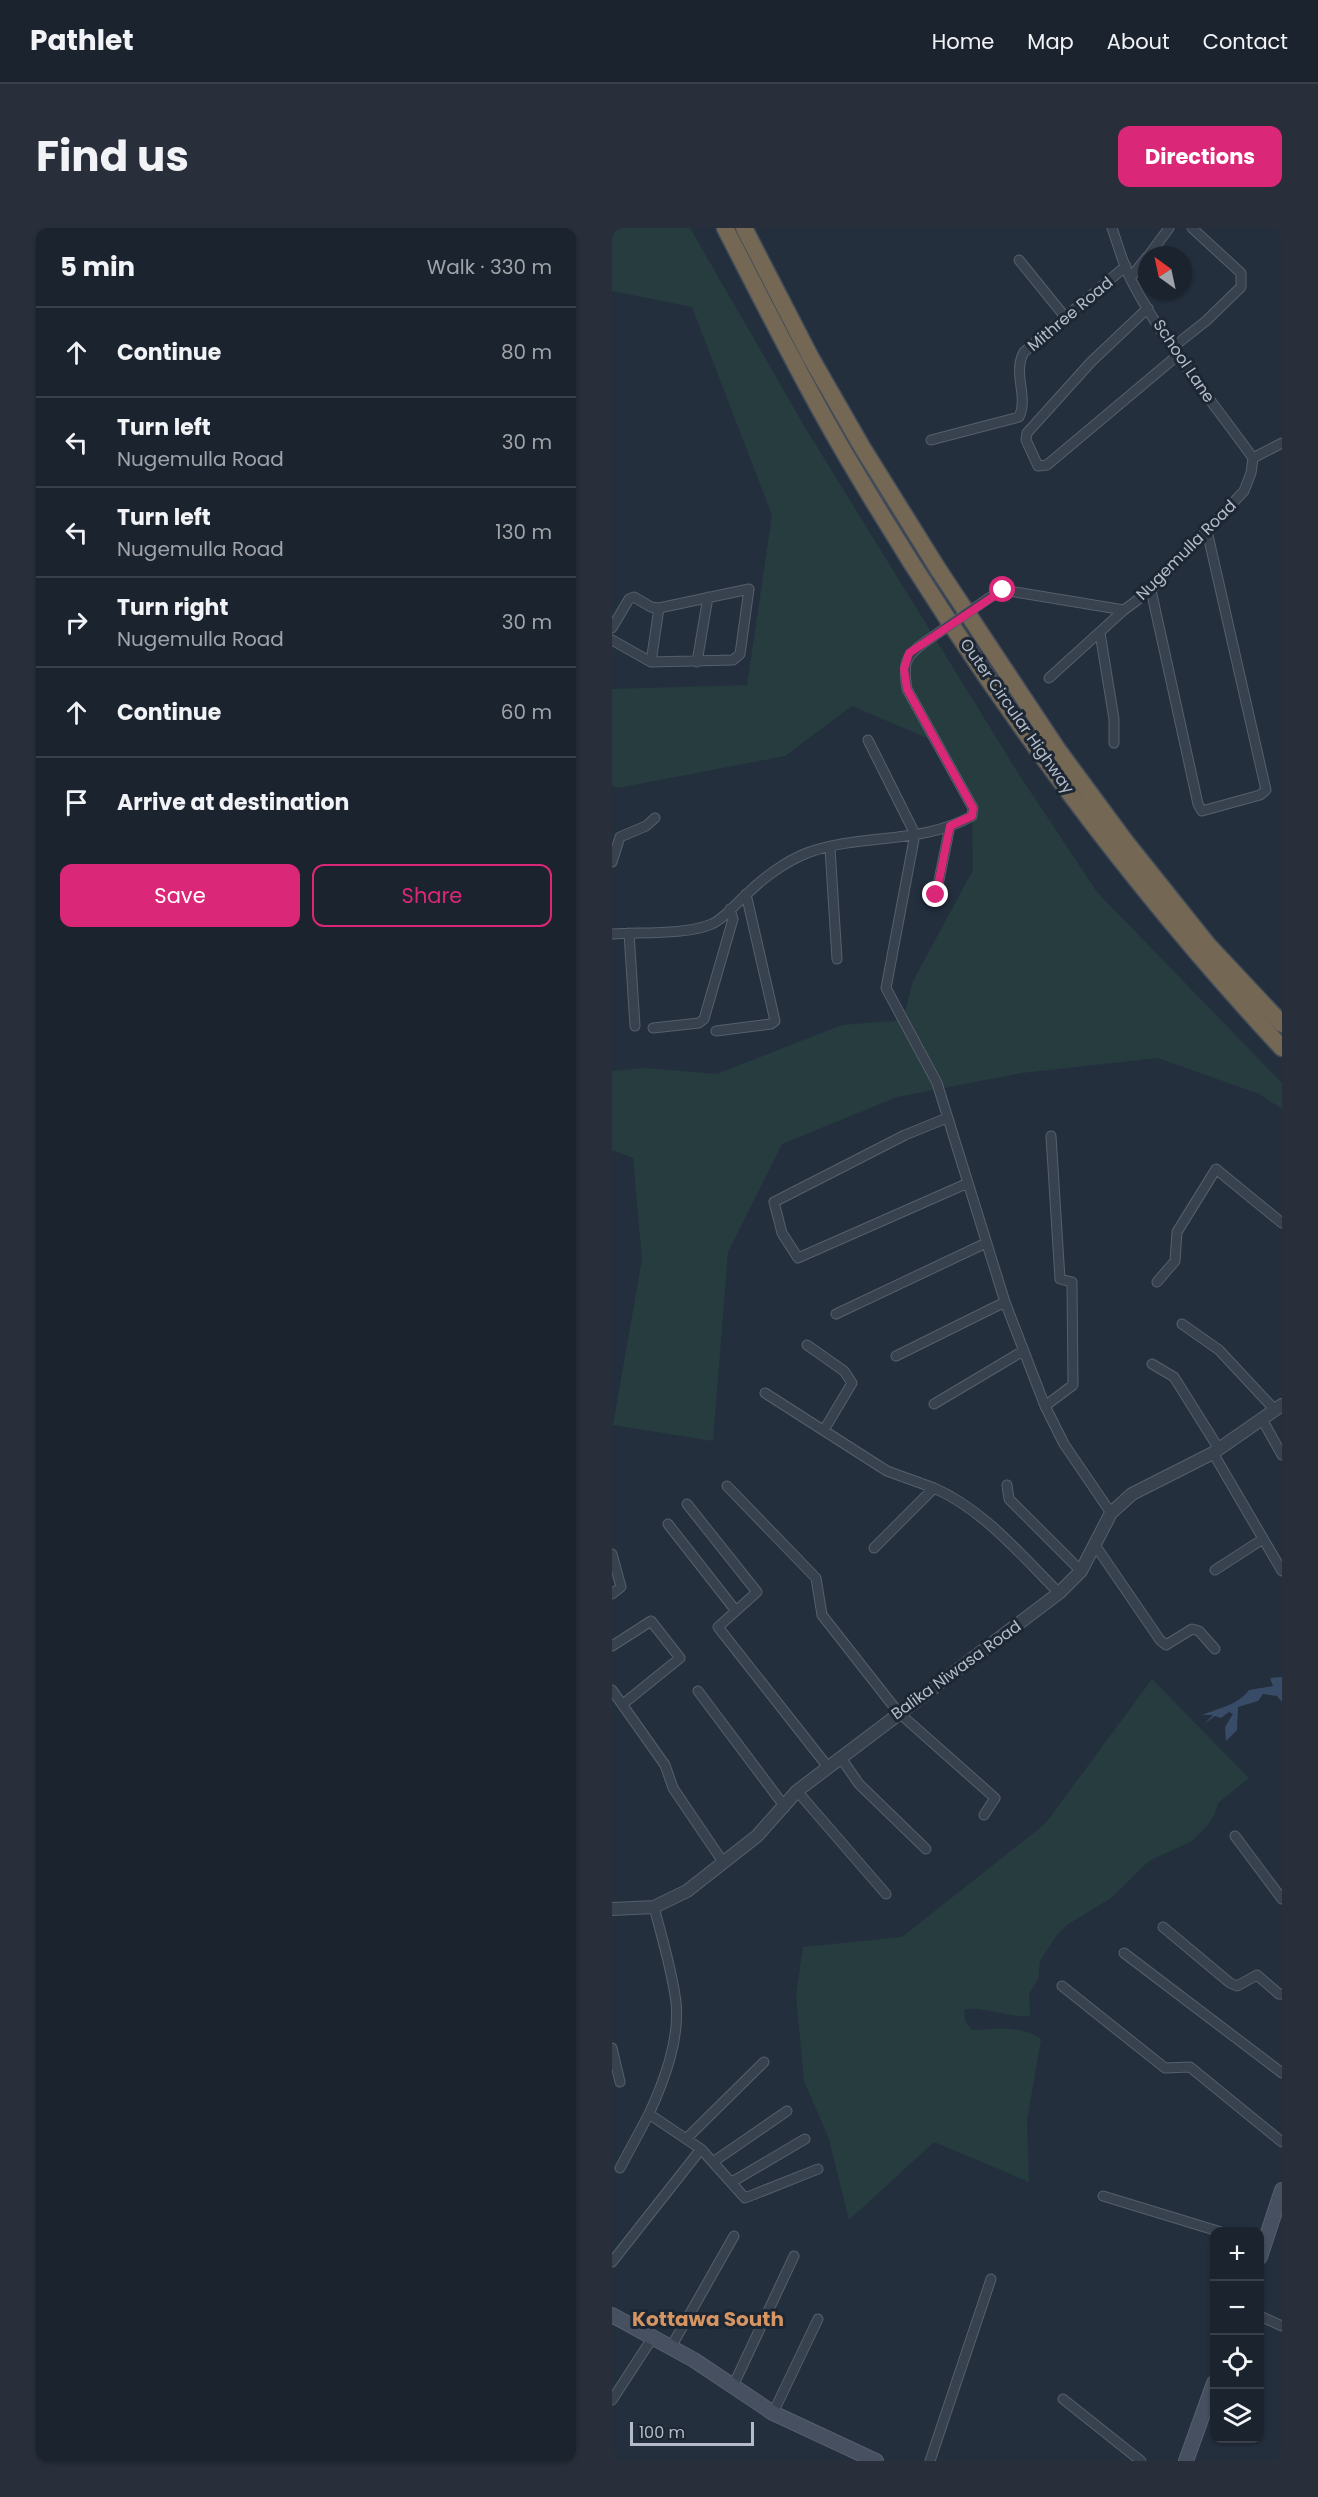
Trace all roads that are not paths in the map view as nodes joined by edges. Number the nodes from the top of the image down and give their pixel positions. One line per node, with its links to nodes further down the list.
1 (726, 228): 45 (highway, Outer Circular Highway)
2 (744, 228): 41 (highway, Outer Circular Highway)
3 (1112, 228): 8 (street, School Lane)
4 (1169, 228): 6 (street)
5 (1192, 228): 13 (street)
6 (1156, 246)
7 (1019, 261): 12 (street)
8 (1126, 266): 10 (street, School Lane); 12 (street, Mithree Road)
9 (1138, 268): 10 (street)
10 (1130, 278): 11 (street, School Lane)
11 (1148, 308): 13 (street, School Lane); 13 (street)
12 (1066, 318): 14 (street, Mithree Road)
13 (1176, 351): 16 (street, School Lane)
14 (931, 440)
15 (1282, 443): 16 (street)
16 (1253, 458): 17 (street, Nugemulla Road)
17 (1207, 531): 18 (street, Nugemulla Road); 18 (street)
18 (1151, 590): 21 (street, Nugemulla Road)
19 (708, 597): 20 (street); 26 (street); 26 (street)
20 (659, 608): 22 (street); 25 (street)
21 (1124, 610): 23 (street); 31 (street, Nugemulla Road, bridge)
22 (612, 628)
23 (1100, 633): 27 (street); 29 (street)
24 (612, 640): 25 (street)
25 (651, 662): 26 (street)
26 (697, 662)
27 (1049, 678)
28 (868, 740): 32 (street)
29 (1114, 743)
30 (655, 818): 34 (street)
31 (950, 826): 32 (street); 36 (street)
32 (915, 834): 33 (street); 46 (street)
33 (830, 848): 35 (street); 40 (street)
34 (612, 862)
35 (746, 894): 37 (street); 44 (street)
36 (936, 895)
37 (730, 909): 38 (street); 43 (street)
38 (629, 933): 39 (street); 42 (street)
39 (612, 934)
40 (837, 959)
41 (1282, 1024)
42 (635, 1026)
43 (653, 1028)
44 (716, 1031)
45 (1282, 1048)
46 (947, 1118): 48 (street); 48 (street)
47 (1051, 1136): 61 (street)
48 (968, 1183): 50 (street)
49 (1282, 1223): 51 (street)
50 (986, 1243): 52 (street); 53 (street)
51 (1157, 1282)
52 (1005, 1302): 56 (street); 57 (street)
53 (836, 1314)
54 (1182, 1324): 62 (street)
55 (807, 1345): 64 (street)
56 (1023, 1351): 60 (street); 61 (street)
57 (896, 1356)
58 (1152, 1364): 65 (street)
59 (765, 1393): 64 (street)
60 (934, 1404)
61 (1045, 1406): 71 (street)
62 (1279, 1407): 63 (street, Balika Niwasa Road)
63 (1263, 1420): 65 (street, Balika Niwasa Road); 66 (street)
64 (824, 1430): 69 (street)
65 (1216, 1451): 71 (street, Balika Niwasa Road); 73 (street)
66 (1282, 1455)
67 (1007, 1485): 78 (street)
68 (727, 1486): 88 (street)
69 (934, 1488): 75 (street); 80 (street)
70 (687, 1504): 82 (street)
71 (1111, 1514): 74 (street, Balika Niwasa Road)
72 (668, 1524): 82 (street)
73 (1263, 1539): 77 (street); 79 (street)
74 (1095, 1545): 78 (street, Balika Niwasa Road); 84 (street)
75 (874, 1548)
76 (612, 1554): 81 (street)
77 (1215, 1569)
78 (1081, 1571): 80 (street, Balika Niwasa Road)
79 (1282, 1571)
80 (1059, 1593): 88 (street, Balika Niwasa Road)
81 (612, 1594)
82 (736, 1611): 90 (street)
83 (612, 1646): 87 (street)
84 (1215, 1649)
85 (612, 1690): 87 (street)
86 (698, 1690): 92 (street)
87 (623, 1704): 96 (street)
88 (898, 1712): 89 (street, Balika Niwasa Road); 93 (street)
89 (841, 1758): 90 (street, Balika Niwasa Road); 95 (street)
90 (828, 1767): 91 (street, Balika Niwasa Road)
91 (797, 1791): 92 (street, Balika Niwasa Road); 97 (street)
92 (785, 1807): 96 (street, Balika Niwasa Road)
93 (984, 1815)
94 (1235, 1836): 98 (street)
95 (926, 1849)
96 (723, 1862): 99 (street, Balika Niwasa Road)
97 (886, 1894)
98 (1282, 1899)
99 (654, 1907): 100 (street, Balika Niwasa Road); 110 (street)
100 (612, 1909)
101 (1163, 1927): 104 (street)
102 (1124, 1953): 107 (street)
103 (1062, 1986): 113 (street)
104 (1282, 1994)
105 (612, 2048): 108 (street)
106 (764, 2061): 111 (street)
107 (1282, 2073)
108 (620, 2082)
109 (787, 2110): 115 (street)
110 (649, 2114): 111 (street); 116 (street)
111 (686, 2139): 114 (street)
112 (805, 2139): 118 (street)
113 (1282, 2142)
114 (701, 2149): 115 (street); 125 (street)
115 (713, 2162): 118 (street)
116 (620, 2168)
117 (818, 2169): 118 (street)
118 (732, 2182)
119 (1282, 2190): 123 (main road)
120 (1103, 2196): 121 (street)
121 (1210, 2229)
122 (734, 2236): 132 (street)
123 (1264, 2242)
124 (794, 2256): 133 (street)
125 (612, 2262)
126 (991, 2279): 139 (street)
127 (612, 2314): 131 (main road)
128 (1264, 2318): 130 (street)
129 (818, 2319): 137 (street)
130 (1282, 2326)
131 (653, 2337): 132 (main road); 136 (street)
132 (670, 2347): 133 (main road)
133 (733, 2386): 137 (main road)
134 (1212, 2389): 141 (main road)
135 (1063, 2399): 140 (street)
136 (612, 2400)
137 (773, 2413): 138 (main road)
138 (876, 2461)
139 (930, 2461)
140 (1141, 2461)
141 (1186, 2461)

